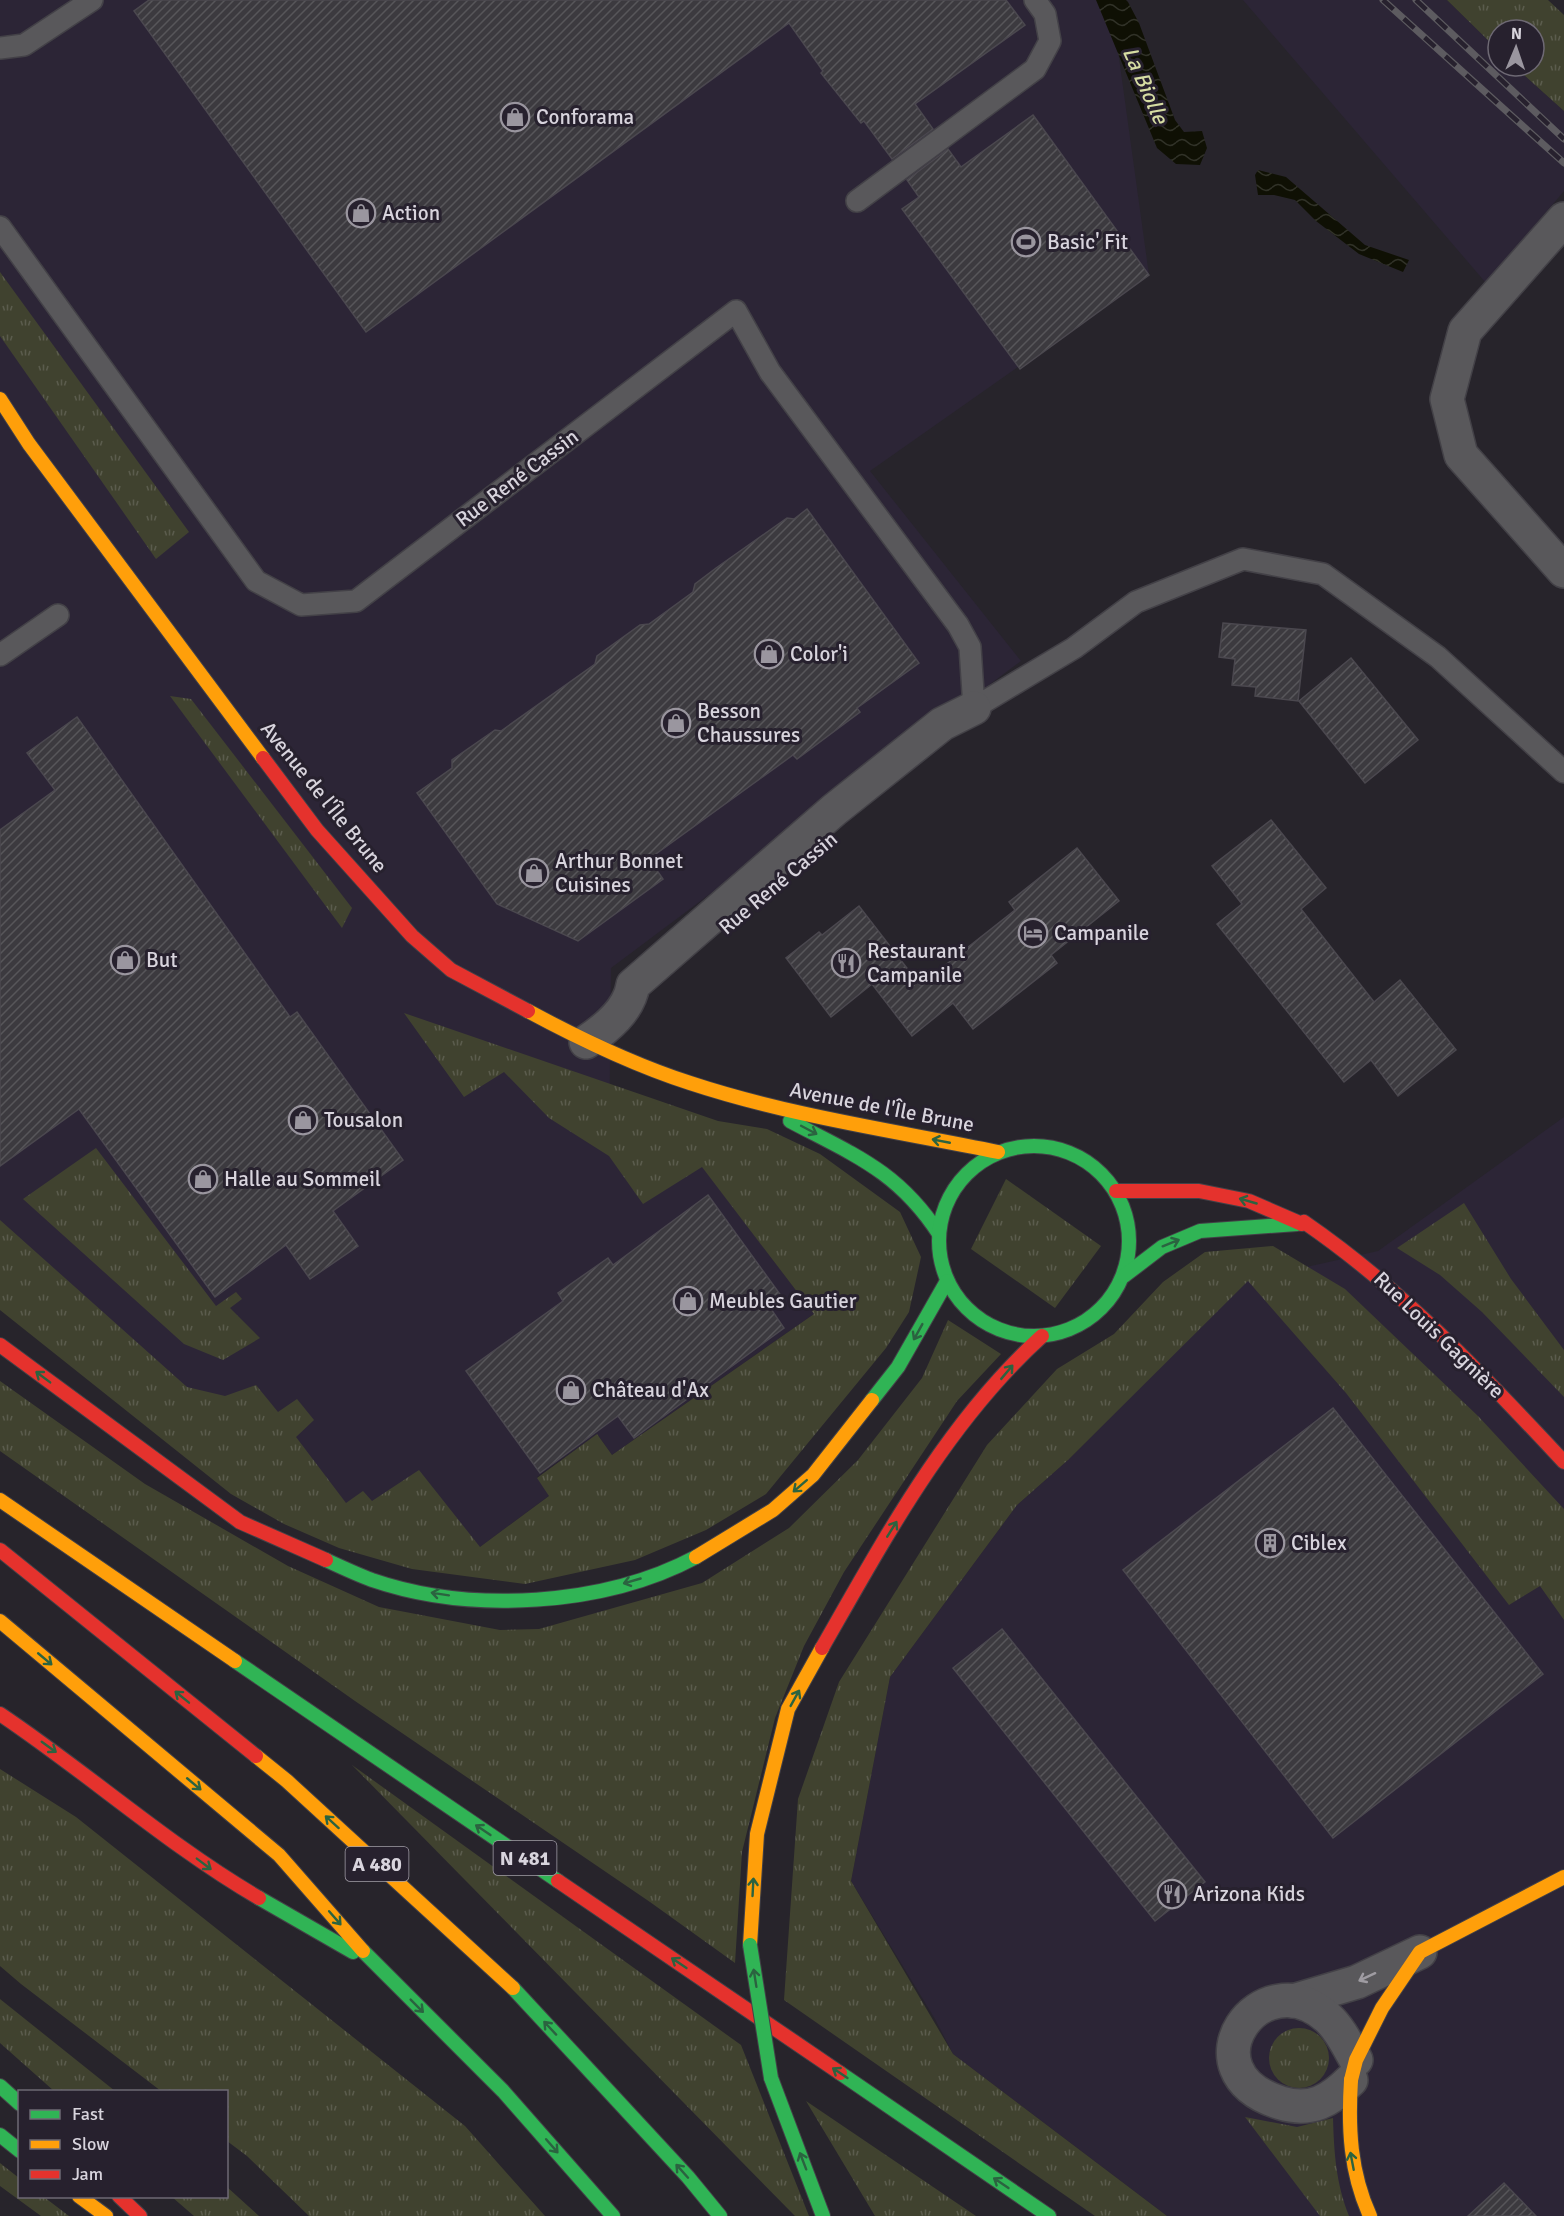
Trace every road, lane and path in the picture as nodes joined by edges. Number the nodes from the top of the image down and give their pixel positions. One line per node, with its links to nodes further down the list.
1 (92, 0): 3 (lane)
2 (1035, 0): 4 (lane)
3 (0, 48)
4 (858, 201)
5 (1564, 219): 8 (street)
6 (0, 227): 11 (lane, Rue René Cassin)
7 (0, 399): 13 (main road, Avenue de l'Île Brune)
8 (1564, 571)
9 (58, 615): 10 (lane)
10 (0, 656)
11 (974, 708): 12 (lane); 13 (street, Rue René Cassin)
12 (1564, 772)
13 (586, 1042): 14 (main road, Avenue de l'Île Brune)
14 (757, 1103): 15 (main road, Avenue de l'Île Brune, one-way to 14); 18 (main road, Avenue de l'Île Brune, one-way to 18)
15 (998, 1152): 16 (main road); 18 (main road)
16 (1116, 1191): 17 (main road, Rue Louis Gagnière, one-way to 16); 19 (main road)
17 (1302, 1224): 19 (main road, one-way to 17); 23 (main road, Rue Louis Gagnière)
18 (939, 1234): 20 (main road)
19 (1124, 1276): 21 (main road)
20 (947, 1281): 21 (main road); 22 (main road, one-way to 22)
21 (1042, 1336): 43 (main road, one-way to 21, bridge)
22 (0, 1345)
23 (1564, 1462)
24 (0, 1500): 44 (main road, N 481, one-way to 24)
25 (0, 1550): 42 (main road, A 480, one-way to 25)
26 (0, 1621): 30 (main road, one-way to 30)
27 (0, 1714): 30 (main road, one-way to 30)
28 (1564, 1877): 29 (main road)
29 (1420, 1952): 31 (street, one-way to 31); 32 (main road)
30 (375, 1965): 41 (main road, one-way to 41)
31 (1293, 2001): 32 (street); 32 (street)
32 (1353, 2070): 45 (main road, one-way to 32)
33 (0, 2086): 34 (main road)
34 (18, 2102)
35 (0, 2135): 36 (main road)
36 (18, 2149)
37 (82, 2198): 39 (main road)
38 (121, 2198): 40 (main road)
39 (106, 2216)
40 (140, 2216)
41 (613, 2216)
42 (720, 2216)
43 (824, 2216)
44 (1049, 2216)
45 (1370, 2216)

